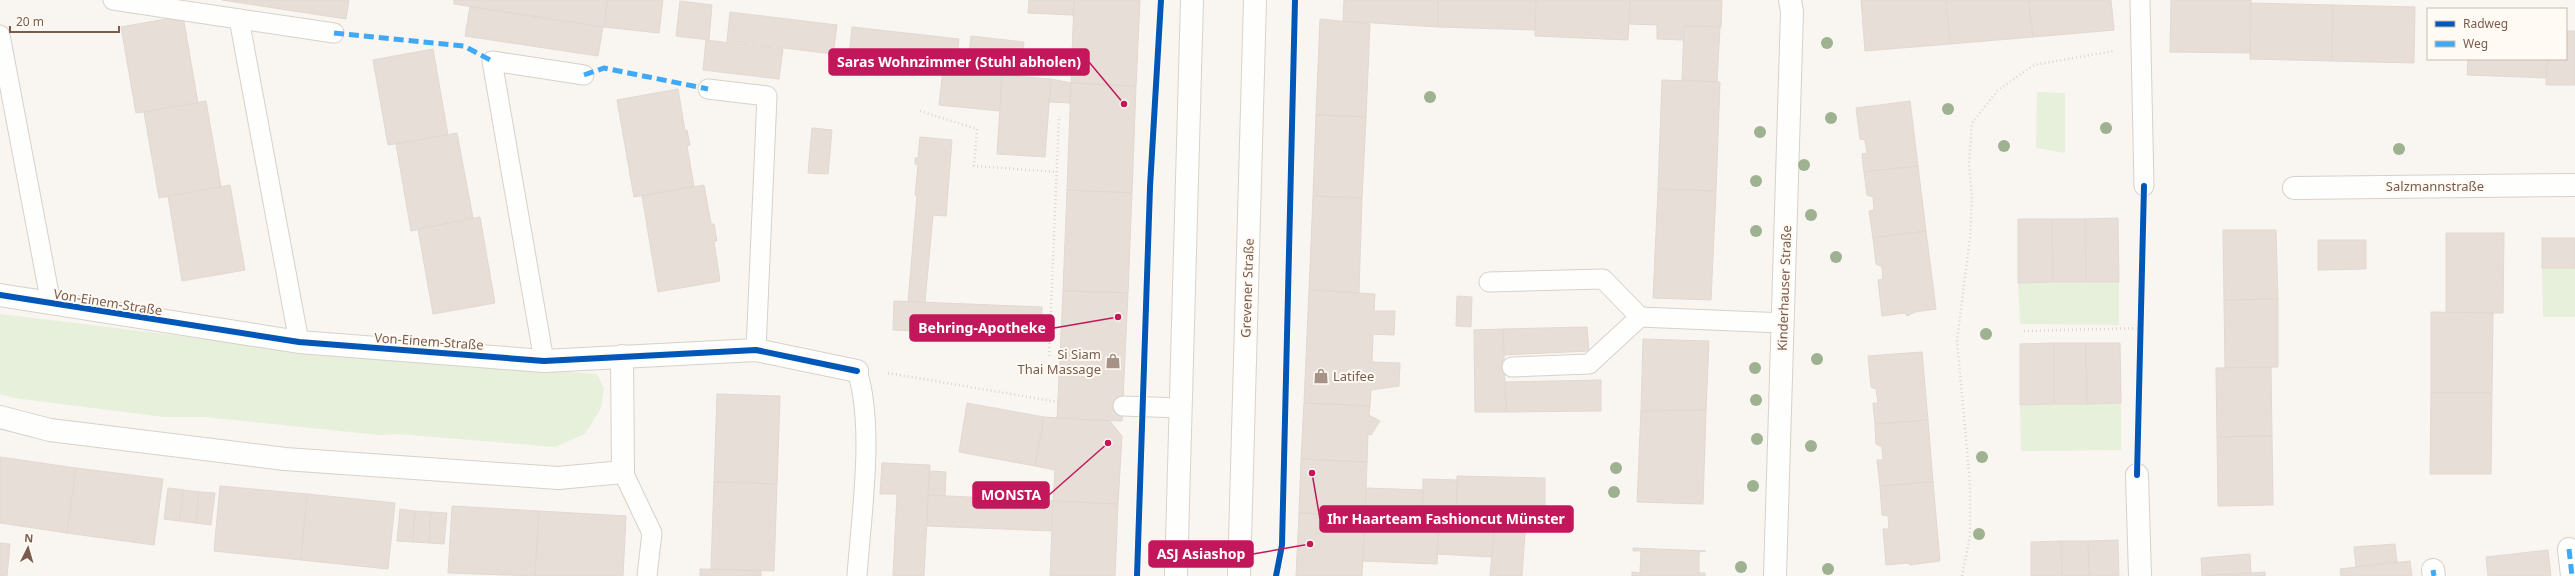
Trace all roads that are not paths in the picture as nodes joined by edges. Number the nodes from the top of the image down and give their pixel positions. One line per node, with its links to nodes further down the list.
1 (113, 0): 6 (lane)
2 (1192, 0): 26 (street)
3 (1255, 0): 34 (street, Grevener Straße)
4 (1790, 0): 18 (street, Kinderhauser Straße)
5 (2140, 0): 12 (lane)
6 (239, 19): 7 (lane); 19 (lane)
7 (334, 33)
8 (0, 35): 16 (lane)
9 (584, 75): 22 (lane)
10 (708, 89): 20 (lane)
11 (2575, 185): 13 (street, Salzmannstraße)
12 (2144, 186)
13 (2294, 188)
14 (1488, 282): 17 (lane)
15 (0, 295): 16 (street, Von-Einem-Straße)
16 (51, 304): 19 (street, Von-Einem-Straße)
17 (1640, 317): 18 (lane); 23 (lane)
18 (1783, 323): 35 (street, Kinderhauser Straße)
19 (298, 342): 22 (street, Von-Einem-Straße)
20 (756, 350): 21 (street, Von-Einem-Straße); 24 (street, Von-Einem-Straße)
21 (622, 356): 22 (street, Von-Einem-Straße); 28 (street)
22 (544, 361)
23 (1512, 367)
24 (857, 371): 32 (lane)
25 (1123, 406): 26 (lane)
26 (1180, 408): 33 (street)
27 (0, 417): 28 (street)
28 (623, 472): 31 (lane)
29 (2137, 475): 36 (street)
30 (2569, 548): 37 (street)
31 (647, 576)
32 (857, 576)
33 (1176, 576)
34 (1239, 576)
35 (1775, 576)
36 (2140, 576)
37 (2572, 576)

